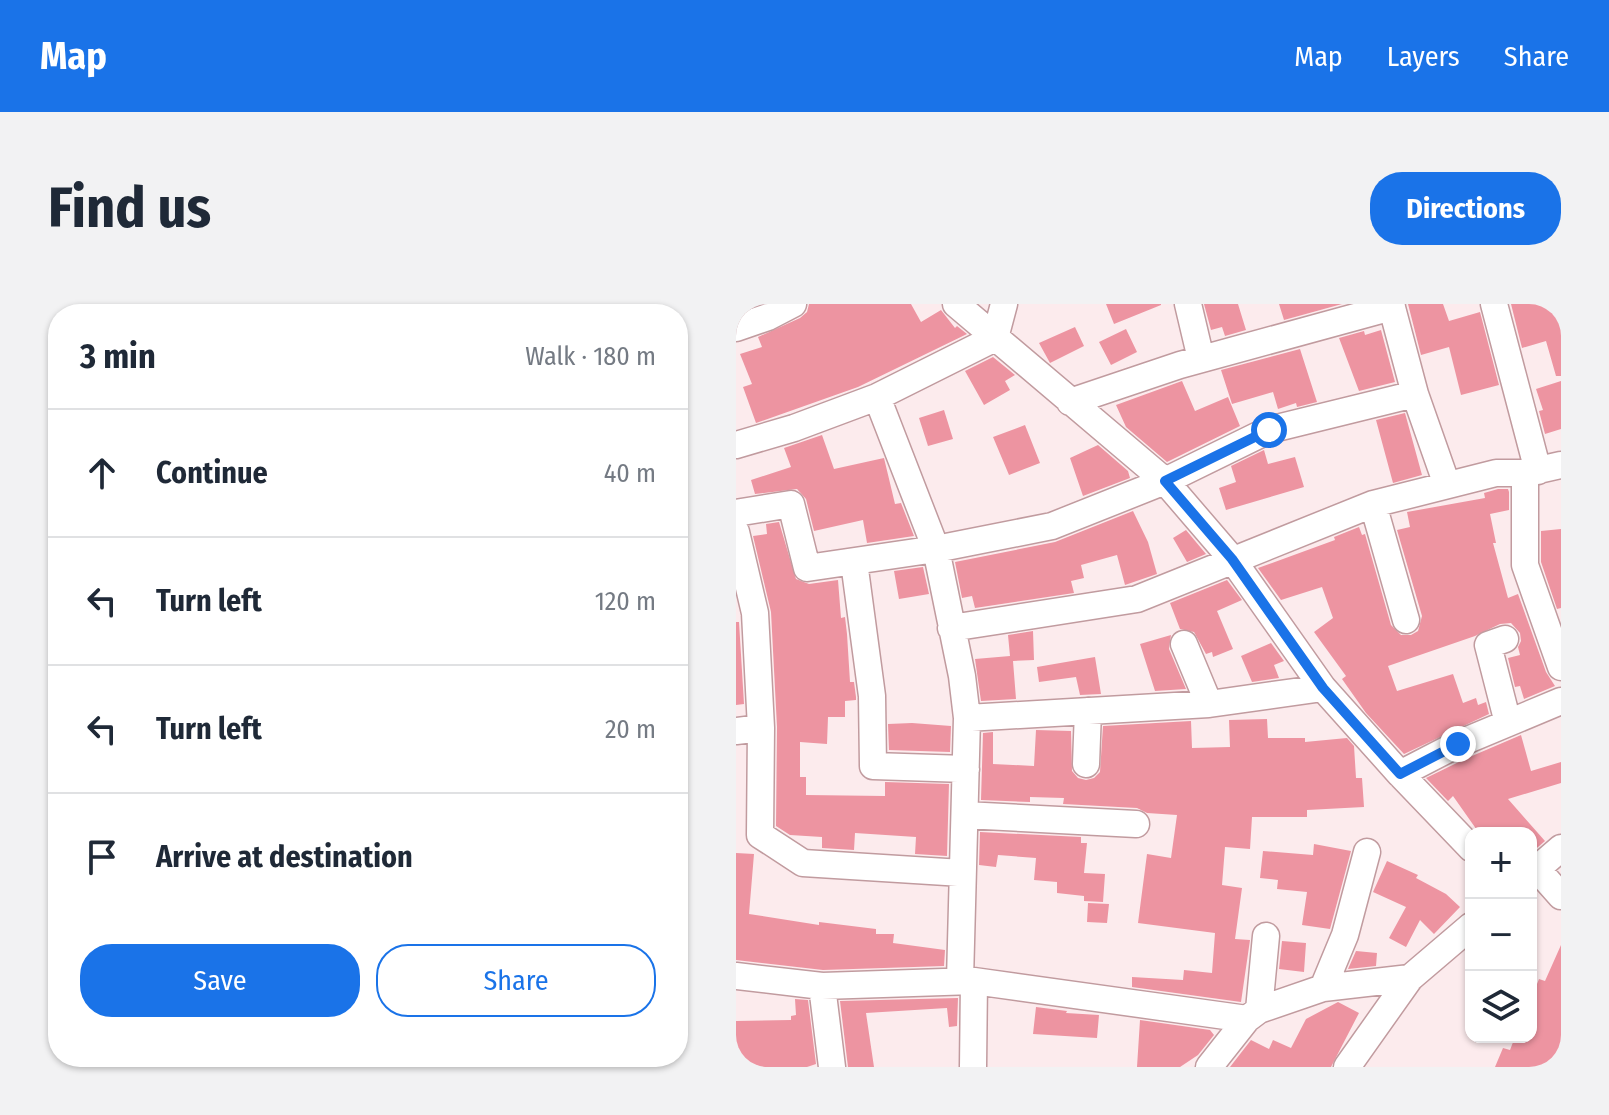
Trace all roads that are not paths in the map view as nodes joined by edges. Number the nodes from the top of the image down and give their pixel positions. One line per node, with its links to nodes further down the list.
1 (793, 304): 7 (street)
2 (956, 304): 8 (street)
3 (1004, 304): 8 (street)
4 (1188, 304): 9 (street)
5 (1494, 304): 14 (street)
6 (1391, 306): 9 (street); 10 (street)
7 (736, 328)
8 (995, 338): 11 (street); 12 (street)
9 (1201, 359): 12 (street)
10 (1415, 394): 15 (street); 16 (street)
11 (877, 397): 13 (street); 20 (street)
12 (1070, 402): 15 (street)
13 (736, 445)
14 (1542, 469): 16 (street); 27 (street)
15 (1165, 481): 20 (street); 21 (street)
16 (1447, 485): 17 (street)
17 (1373, 504): 21 (street); 23 (street)
18 (736, 513): 22 (street)
19 (736, 532): 34 (street)
20 (936, 549): 22 (street); 24 (street)
21 (1232, 559): 24 (street); 28 (street)
22 (854, 562): 36 (street)
23 (1406, 620)
24 (951, 628): 32 (street)
25 (1505, 639): 33 (street)
26 (1184, 644): 30 (street)
27 (1561, 667)
28 (1323, 688): 30 (street); 37 (street)
29 (1561, 701): 33 (street)
30 (1209, 704): 31 (street)
31 (1088, 711): 32 (street); 35 (street)
32 (967, 718): 36 (street)
33 (1508, 723): 37 (street)
34 (749, 729): 44 (street)
35 (1086, 764)
36 (966, 769): 38 (street)
37 (1400, 774): 40 (street)
38 (965, 815): 39 (street); 44 (street)
39 (1136, 824)
40 (1465, 842)
41 (1561, 848): 43 (street)
42 (1367, 852): 53 (street)
43 (1537, 869)
44 (962, 873): 51 (street)
45 (1537, 875): 46 (street)
46 (1561, 896)
47 (1465, 931): 50 (street)
48 (1266, 936): 54 (street)
49 (736, 976): 52 (street)
50 (1410, 978): 53 (street); 55 (street)
51 (967, 981): 52 (street); 54 (street); 57 (street)
52 (822, 986): 56 (street)
53 (1323, 988): 54 (street)
54 (1253, 1014): 58 (street)
55 (1351, 1065)
56 (832, 1067)
57 (973, 1067)
58 (1209, 1067)

